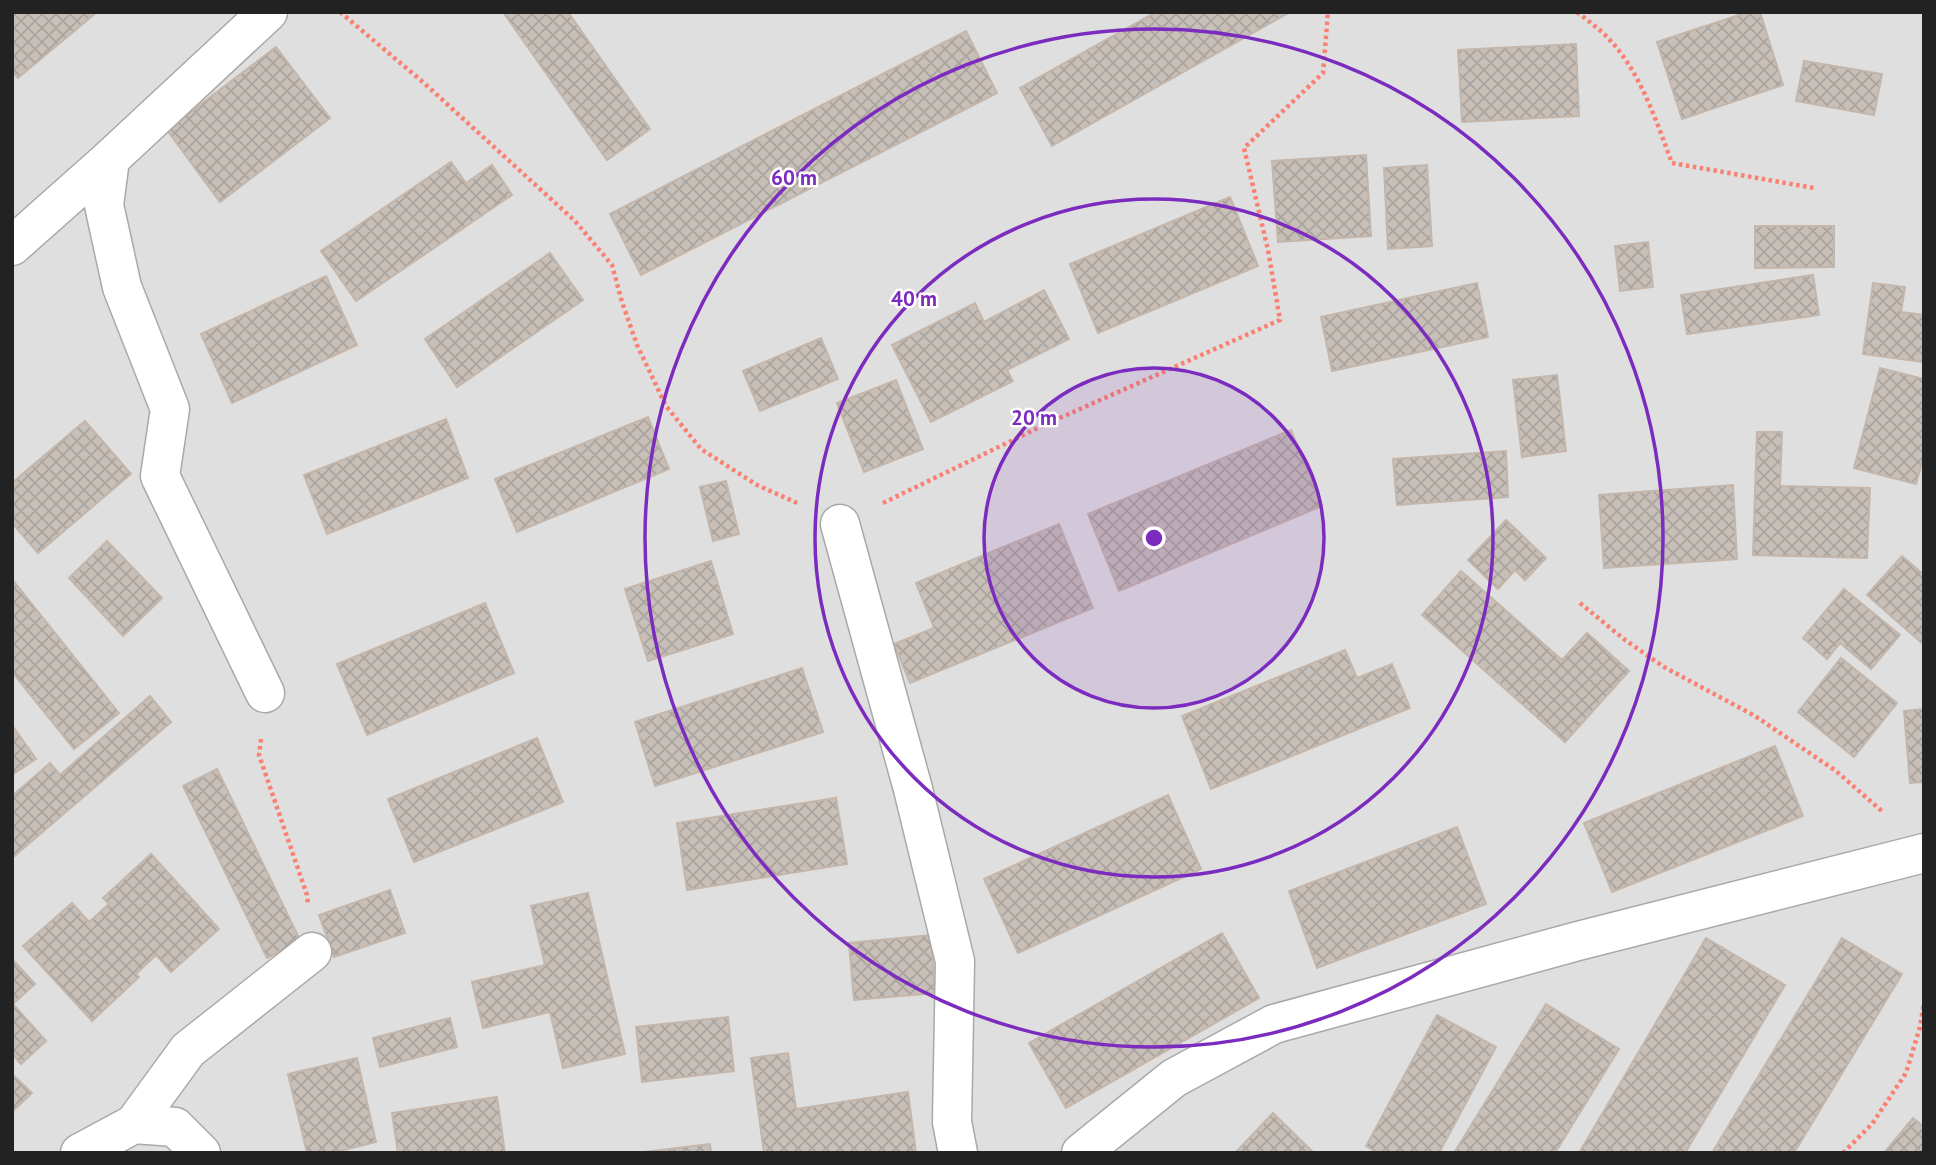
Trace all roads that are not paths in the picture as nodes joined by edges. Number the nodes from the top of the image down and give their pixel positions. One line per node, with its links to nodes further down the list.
1 (268, 12): 2 (street)
2 (110, 159): 3 (street); 5 (street)
3 (12, 246)
4 (840, 524): 11 (street)
5 (265, 693)
6 (1920, 854): 12 (street)
7 (312, 952): 8 (street)
8 (134, 1124): 9 (street); 10 (street)
9 (80, 1153)
10 (201, 1153)
11 (958, 1153)
12 (1082, 1153)

